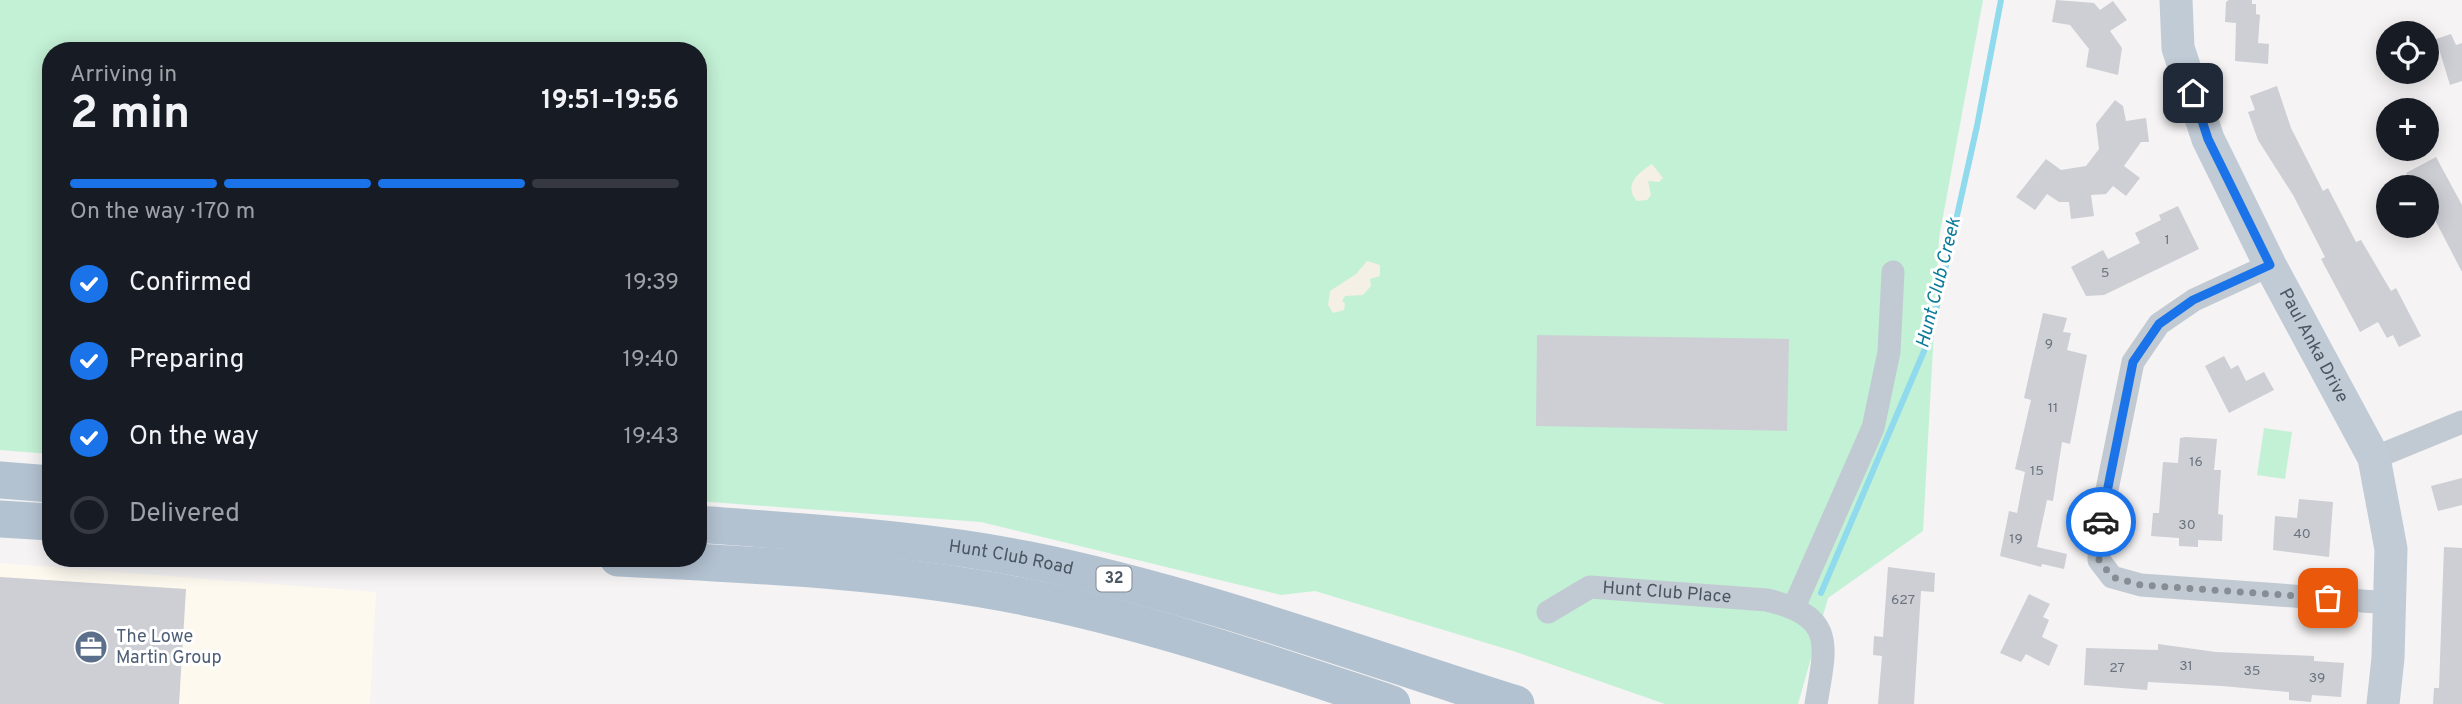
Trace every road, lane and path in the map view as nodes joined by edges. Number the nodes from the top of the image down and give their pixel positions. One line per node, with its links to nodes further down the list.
1 (2176, 0): 2 (street, Paul Anka Drive)
2 (2270, 265): 5 (street, Paul Anka Drive); 12 (street)
3 (1893, 272): 13 (street)
4 (2462, 422): 5 (street)
5 (2374, 458): 12 (street, Paul Anka Drive)
6 (0, 481): 7 (main road)
7 (42, 483)
8 (0, 519): 9 (main road)
9 (42, 521)
10 (707, 525): 16 (main road, Hunt Club Road / 32)
11 (707, 564): 15 (main road, Hunt Club Road / 32)
12 (2390, 603): 18 (street, Paul Anka Drive)
13 (1794, 607): 14 (street, Hunt Club Place); 17 (street)
14 (1548, 612)
15 (1392, 704)
16 (1516, 704)
17 (1816, 704)
18 (2383, 704)

